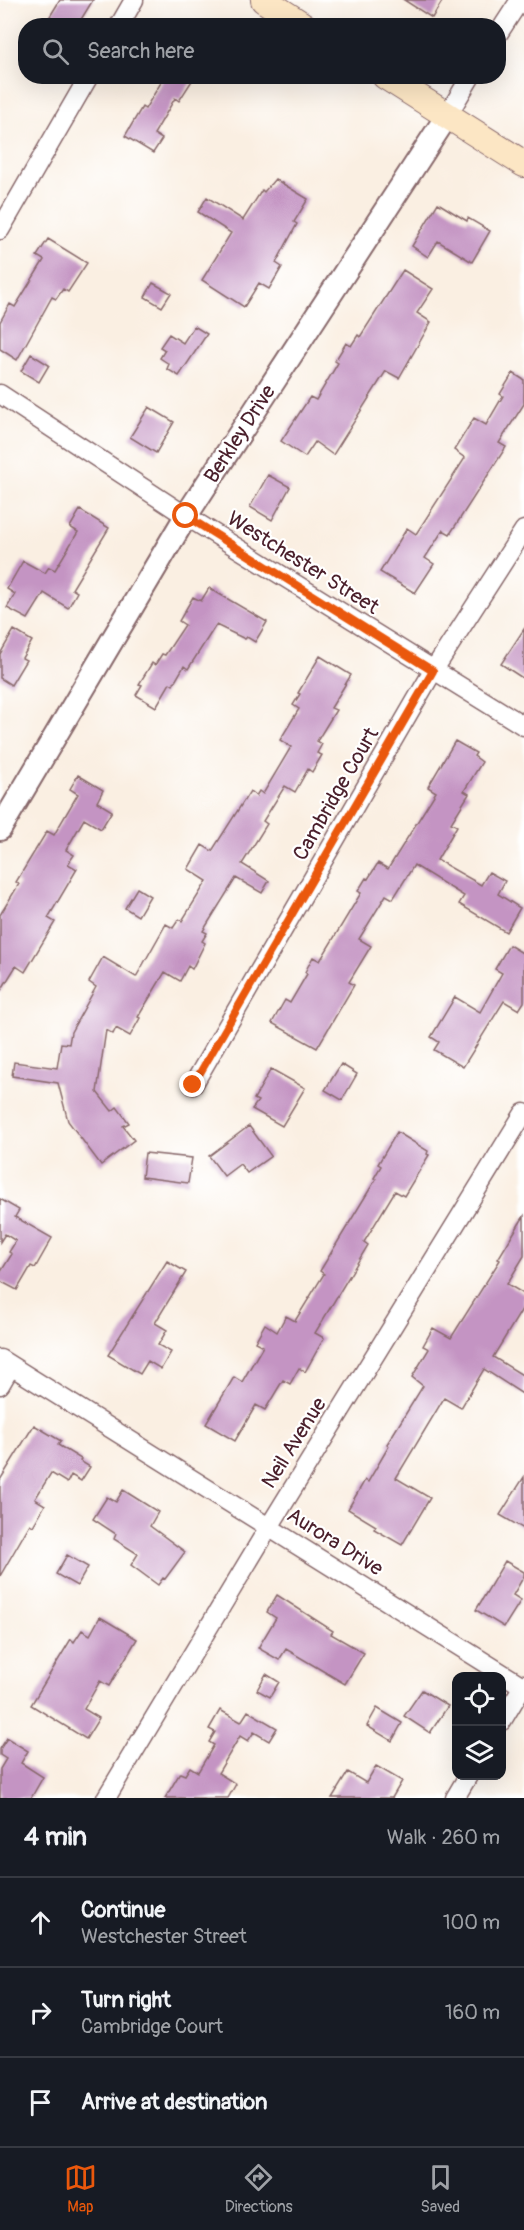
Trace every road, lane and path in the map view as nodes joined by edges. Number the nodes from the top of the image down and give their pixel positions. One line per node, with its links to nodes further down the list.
1 (134, 0): 4 (street)
2 (264, 0): 5 (main road)
3 (520, 0): 6 (street)
4 (124, 18)
5 (292, 18)
6 (506, 22)
7 (84, 84): 12 (street)
8 (397, 84): 10 (main road)
9 (466, 84): 10 (street, Berkley Drive)
10 (447, 116): 11 (main road); 14 (street, Berkley Drive)
11 (524, 164)
12 (0, 230)
13 (0, 394): 14 (street, Westchester Street)
14 (186, 516): 16 (street, Westchester Street); 18 (street, Berkley Drive)
15 (524, 530): 16 (street, Cambridge Court)
16 (433, 671): 17 (street, Westchester Street); 19 (street, Cambridge Court)
17 (524, 726)
18 (0, 829)
19 (193, 1085)
20 (524, 1113): 23 (street, Neil Avenue)
21 (6, 1362): 22 (street); 23 (street, Aurora Drive)
22 (0, 1384)
23 (269, 1527): 24 (street, Aurora Drive); 27 (street, Neil Avenue)
24 (524, 1685): 25 (street)
25 (506, 1713)
26 (466, 1780): 28 (street)
27 (106, 1798)
28 (455, 1798)

